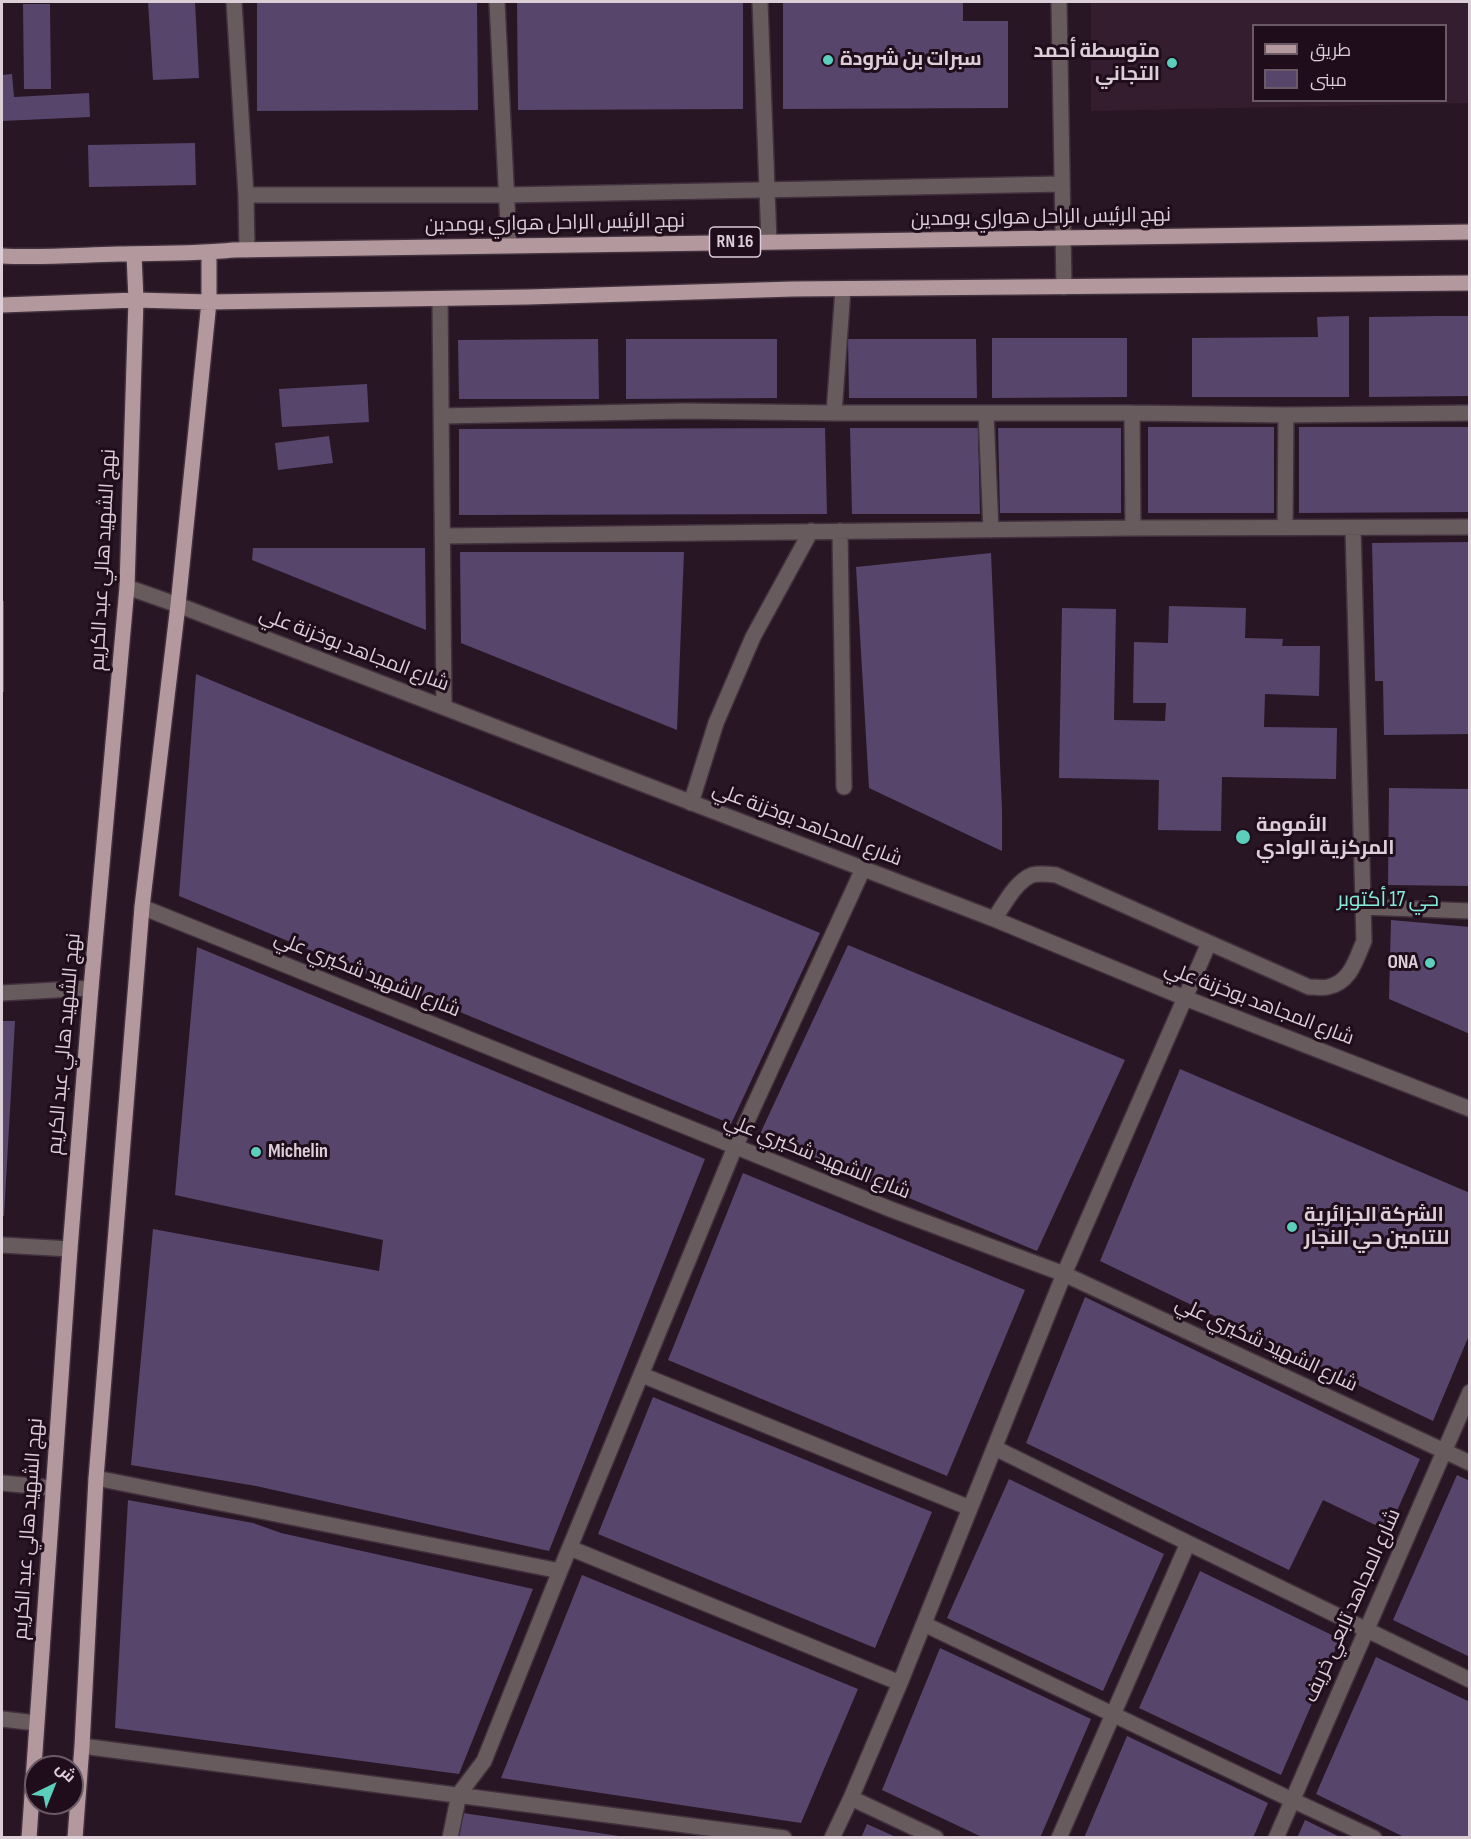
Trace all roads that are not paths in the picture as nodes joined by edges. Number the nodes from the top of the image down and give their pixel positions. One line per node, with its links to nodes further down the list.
1 (234, 2): 7 (street)
2 (497, 2): 8 (street)
3 (760, 2): 6 (street)
4 (1059, 2): 5 (street)
5 (1062, 184): 6 (street); 10 (street)
6 (767, 190): 8 (street); 11 (street)
7 (246, 195): 8 (street); 13 (street)
8 (507, 195): 12 (street)
9 (1470, 232): 10 (main road, نهج الرئيس الراحل هواري بومدين / RN 16)
10 (1064, 239): 11 (main road, نهج الرئيس الراحل هواري بومدين / RN 16); 18 (street)
11 (769, 242): 12 (main road, نهج الرئيس الراحل هواري بومدين / RN 16)
12 (509, 245): 13 (main road, نهج الرئيس الراحل هواري بومدين / RN 16)
13 (247, 250): 14 (main road, نهج الرئيس الراحل هواري بومدين / RN 16)
14 (209, 252): 15 (main road, نهج الرئيس الراحل هواري بومدين / RN 16); 22 (main road)
15 (134, 254): 16 (main road, نهج الرئيس الراحل هواري بومدين / RN 16); 21 (main road, نهج الشهيد هالي عبد الكريم)
16 (2, 256)
17 (1470, 283): 18 (main road)
18 (1064, 286): 19 (main road)
19 (843, 289): 20 (main road); 24 (street)
20 (440, 298): 22 (main road); 29 (street)
21 (136, 300): 22 (main road); 23 (main road); 38 (main road, نهج الشهيد هالي عبد الكريم)
22 (209, 302): 39 (main road)
23 (2, 305)
24 (834, 413): 25 (street); 29 (street)
25 (986, 413): 26 (street); 34 (street)
26 (1132, 413): 28 (street); 31 (street)
27 (1470, 413): 28 (street)
28 (1286, 415): 30 (street)
29 (442, 416): 37 (street)
30 (1285, 527): 31 (street); 32 (street)
31 (1133, 528): 34 (street)
32 (1353, 528): 33 (street); 45 (street)
33 (1470, 528)
34 (991, 530): 36 (street)
35 (811, 531): 36 (street); 37 (street); 42 (street)
36 (840, 531): 41 (street)
37 (443, 536): 40 (street)
38 (127, 587): 39 (street, شارع المجاهد بوخزنة علي); 49 (main road, نهج الشهيد هالي عبد الكريم)
39 (178, 605): 40 (street, شارع المجاهد بوخزنة علي); 44 (main road)
40 (444, 707): 42 (street, شارع المجاهد بوخزنة علي)
41 (844, 787)
42 (691, 803): 43 (street, شارع المجاهد بوخزنة علي)
43 (863, 869): 47 (street, شارع المجاهد بوخزنة علي); 53 (street)
44 (142, 907): 53 (street, شارع الشهيد شكيري علي); 62 (main road)
45 (1363, 907): 46 (street); 48 (street)
46 (1470, 911)
47 (994, 919): 48 (street); 51 (street, شارع المجاهد بوخزنة علي)
48 (1209, 943): 51 (street)
49 (91, 988): 50 (street); 55 (main road, نهج الشهيد هالي عبد الكريم)
50 (2, 993)
51 (1185, 998): 52 (street, شارع المجاهد بوخزنة علي); 56 (street)
52 (1470, 1109)
53 (735, 1147): 56 (street, شارع الشهيد شكيري علي); 57 (street)
54 (2, 1245): 55 (street)
55 (70, 1249): 64 (main road, نهج الشهيد هالي عبد الكريم)
56 (1064, 1274): 59 (street); 60 (street, شارع الشهيد شكيري علي)
57 (642, 1375): 65 (street); 67 (street)
58 (1470, 1392): 60 (street, شارع المجاهد تابعي خريف)
59 (995, 1448): 65 (street); 66 (street)
60 (1444, 1451): 61 (street, شارع الشهيد شكيري علي); 70 (street, شارع المجاهد تابعي خريف)
61 (1470, 1463)
62 (96, 1478): 68 (street); 76 (main road)
63 (2, 1483): 64 (street)
64 (53, 1488): 75 (main road, نهج الشهيد هالي عبد الكريم)
65 (970, 1508): 69 (street)
66 (1188, 1544): 70 (street); 73 (street)
67 (570, 1548): 68 (street); 72 (street)
68 (560, 1571): 77 (street)
69 (924, 1624): 72 (street); 73 (street)
70 (1365, 1630): 71 (street); 79 (street, شارع المجاهد تابعي خريف)
71 (1470, 1680)
72 (900, 1683): 78 (street)
73 (1114, 1714): 79 (street); 86 (street)
74 (2, 1719): 75 (street)
75 (36, 1723): 80 (main road, نهج الشهيد هالي عبد الكريم)
76 (82, 1746): 77 (street); 81 (main road)
77 (459, 1794): 82 (street); 83 (street)
78 (851, 1798): 84 (street); 85 (street)
79 (1292, 1800): 87 (street, شارع المجاهد تابعي خريف); 88 (street)
80 (29, 1838)
81 (75, 1838)
82 (450, 1838)
83 (784, 1838)
84 (832, 1838)
85 (936, 1838)
86 (1059, 1838)
87 (1276, 1838)
88 (1374, 1838)

